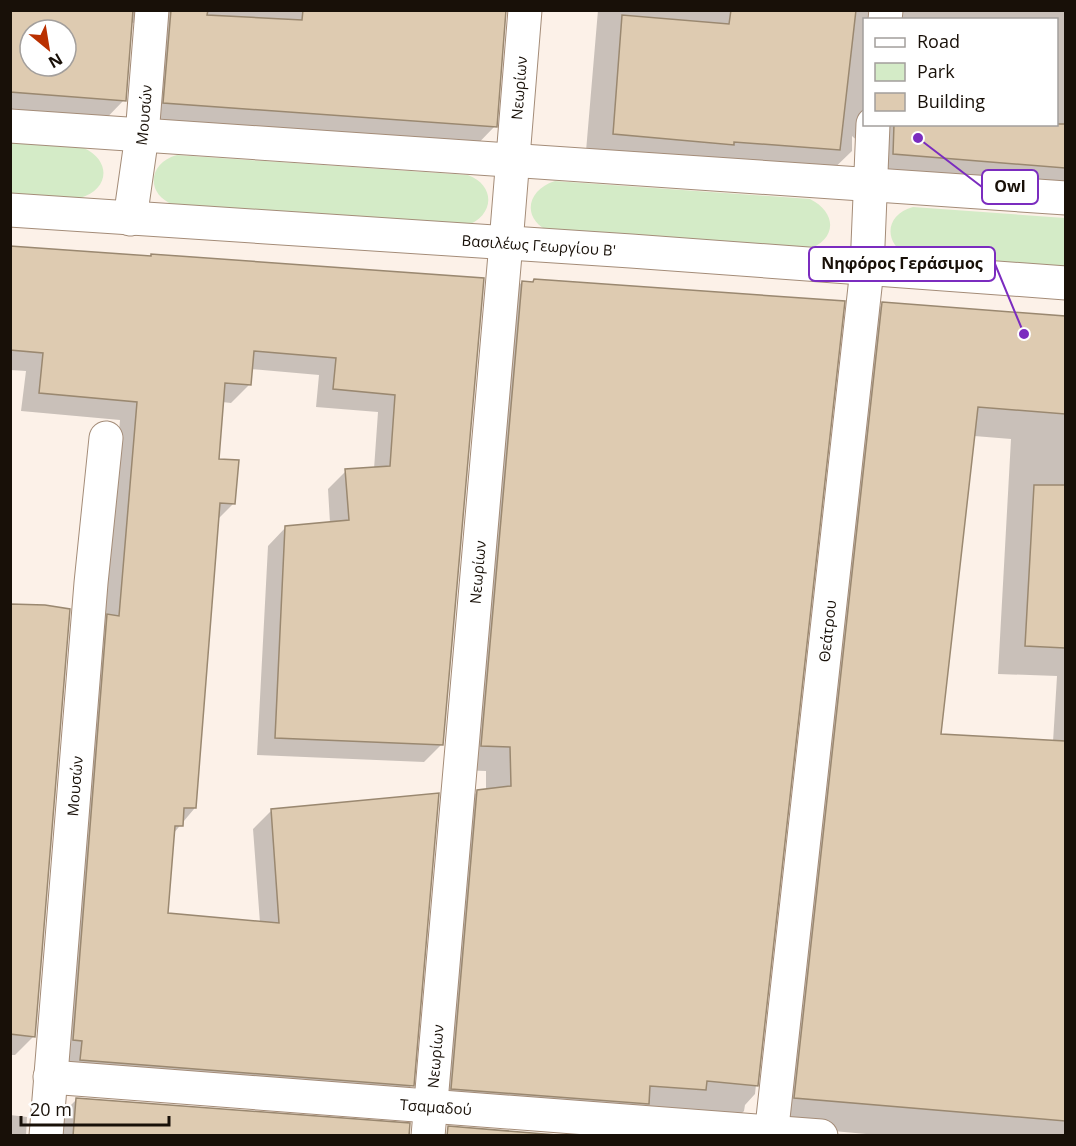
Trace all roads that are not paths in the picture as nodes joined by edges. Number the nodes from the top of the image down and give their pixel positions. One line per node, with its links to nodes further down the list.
1 (152, 10): 5 (street, Μουσών)
2 (525, 10): 6 (street, Νεωρίων)
3 (10, 126): 5 (street)
4 (873, 126): 7 (street, Θεάτρου)
5 (142, 135): 6 (street); 10 (street, Μουσών)
6 (512, 161): 7 (street); 11 (street, Νεωρίων)
7 (869, 185): 8 (street); 12 (street, Θεάτρου)
8 (1065, 198)
9 (10, 210): 10 (street, Βασιλέως Γεωργίου Β')
10 (130, 219): 11 (street, Βασιλέως Γεωργίου Β')
11 (506, 243): 12 (street, Βασιλέως Γεωργίου Β'); 16 (street, Νεωρίων)
12 (867, 269): 13 (street, Βασιλέως Γεωργίου Β'); 17 (street, Θεάτρου)
13 (1065, 283)
14 (106, 438): 15 (street, Μουσών)
15 (50, 1077): 16 (street, Τσαμαδού); 18 (street, Μουσών)
16 (429, 1121): 17 (street, Τσαμαδού)
17 (771, 1134): 19 (street, Τσαμαδού)
18 (46, 1136)
19 (821, 1136)

